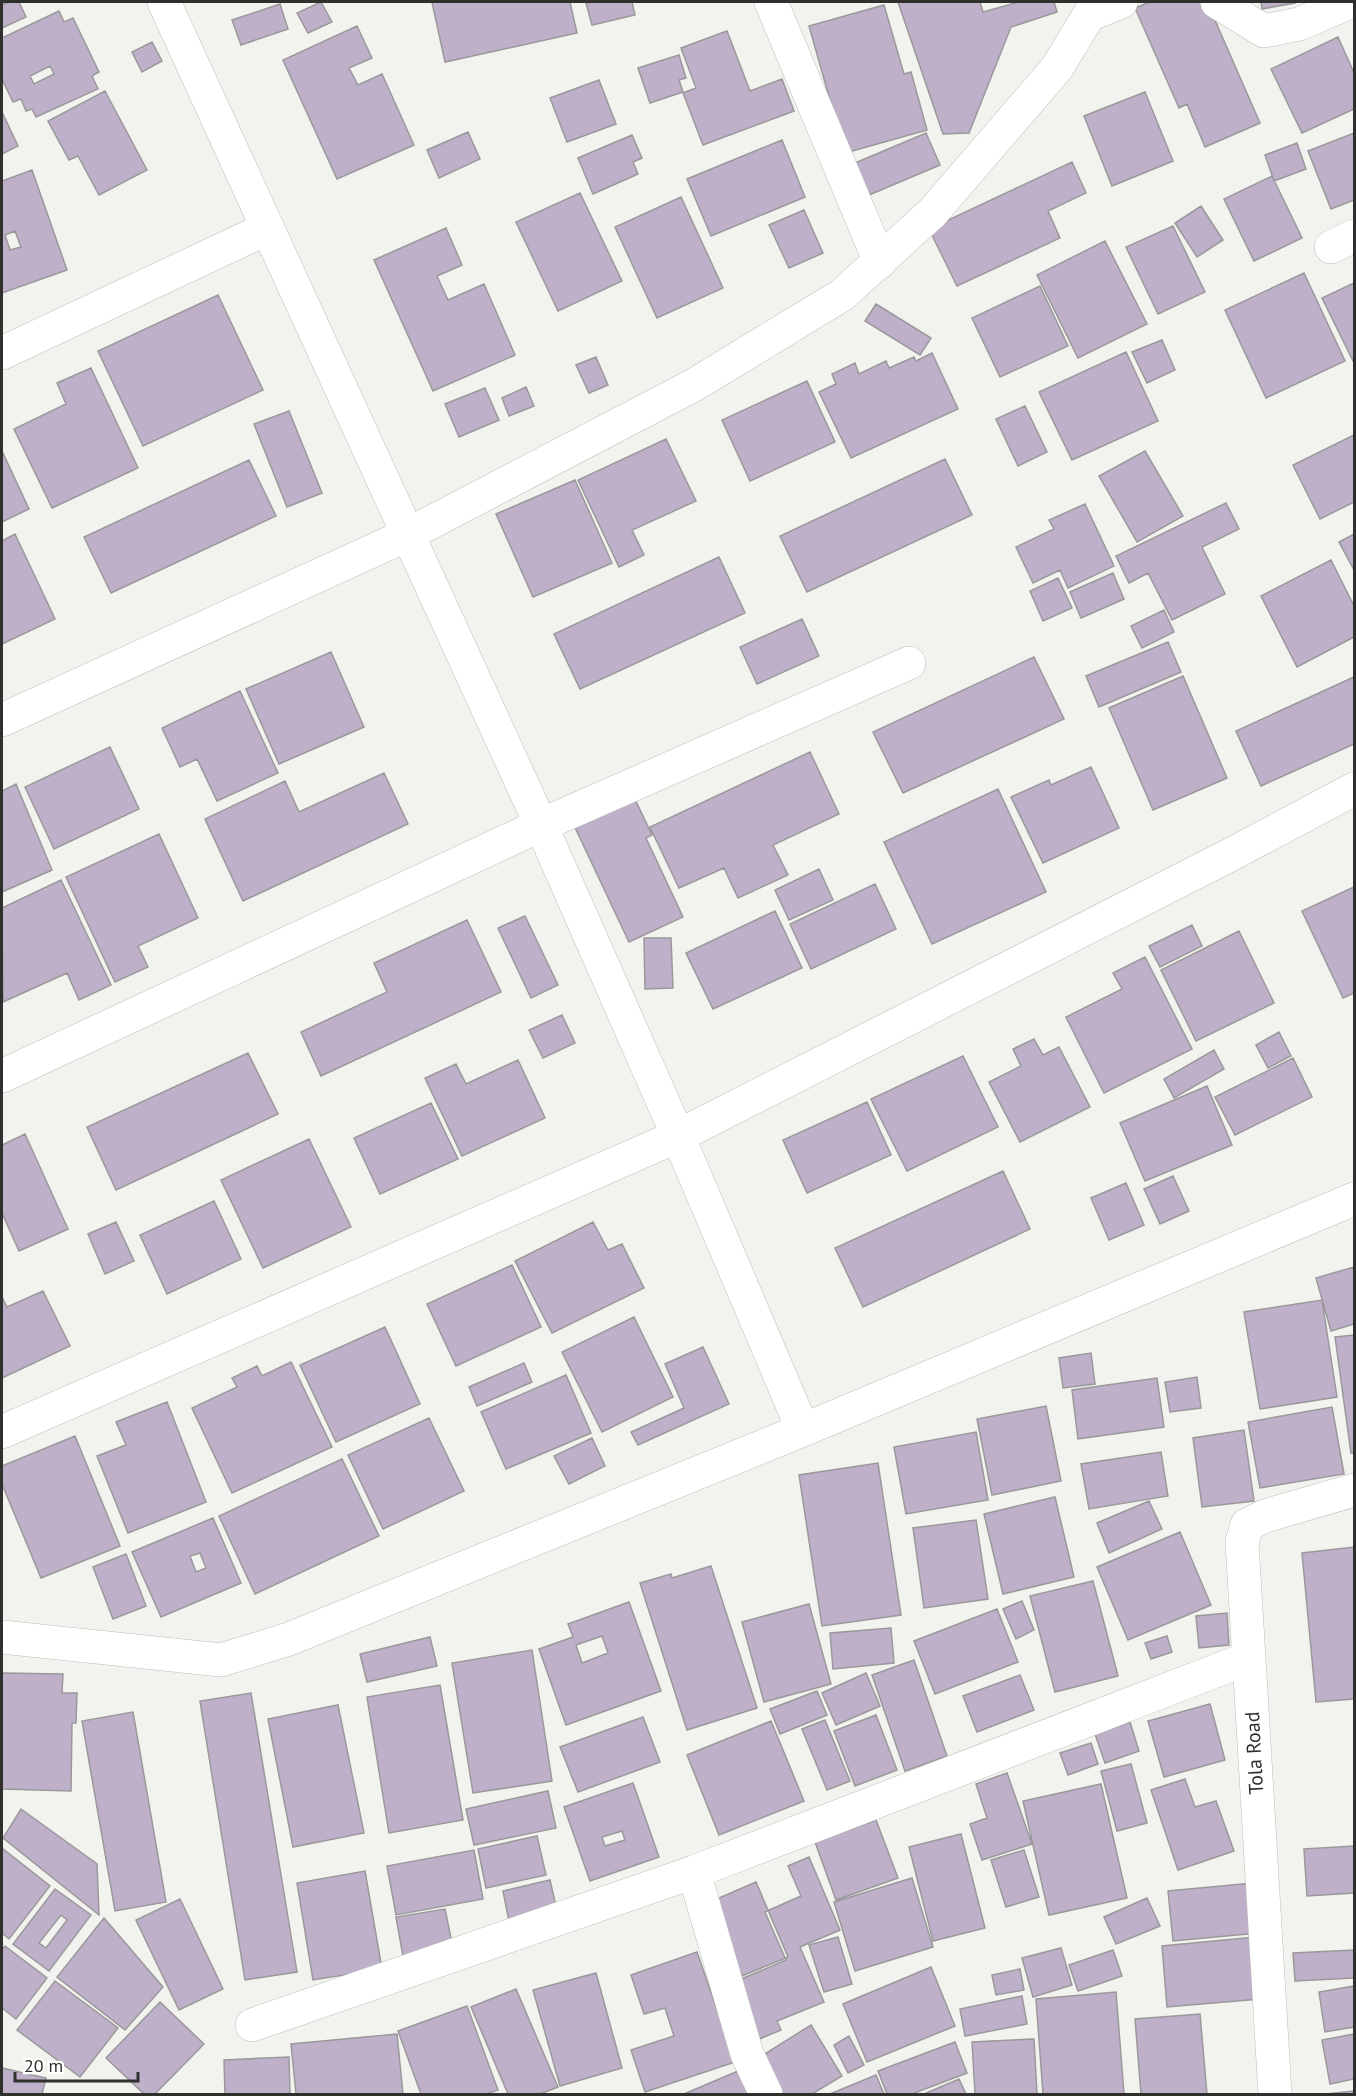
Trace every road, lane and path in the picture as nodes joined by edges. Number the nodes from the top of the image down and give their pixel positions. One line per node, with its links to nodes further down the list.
1 (164, 2): 6 (street)
2 (771, 2): 7 (street)
3 (1121, 2): 7 (street)
4 (1216, 2): 5 (street)
5 (1350, 2)
6 (268, 228): 8 (street); 9 (street)
7 (880, 262): 9 (street)
8 (2, 353)
9 (407, 535): 11 (street); 13 (street)
10 (909, 663): 13 (street)
11 (2, 720)
12 (1354, 789): 15 (street)
13 (541, 825): 14 (street); 15 (street)
14 (2, 1076)
15 (678, 1136): 17 (street); 18 (street)
16 (1354, 1199): 17 (street)
17 (803, 1430): 20 (street)
18 (2, 1432)
19 (1354, 1490): 21 (street, Tola Road)
20 (2, 1637)
21 (1249, 1658): 22 (street); 25 (street, Tola Road)
22 (694, 1872): 23 (street); 24 (street)
23 (252, 2025)
24 (766, 2094)
25 (1275, 2094)

